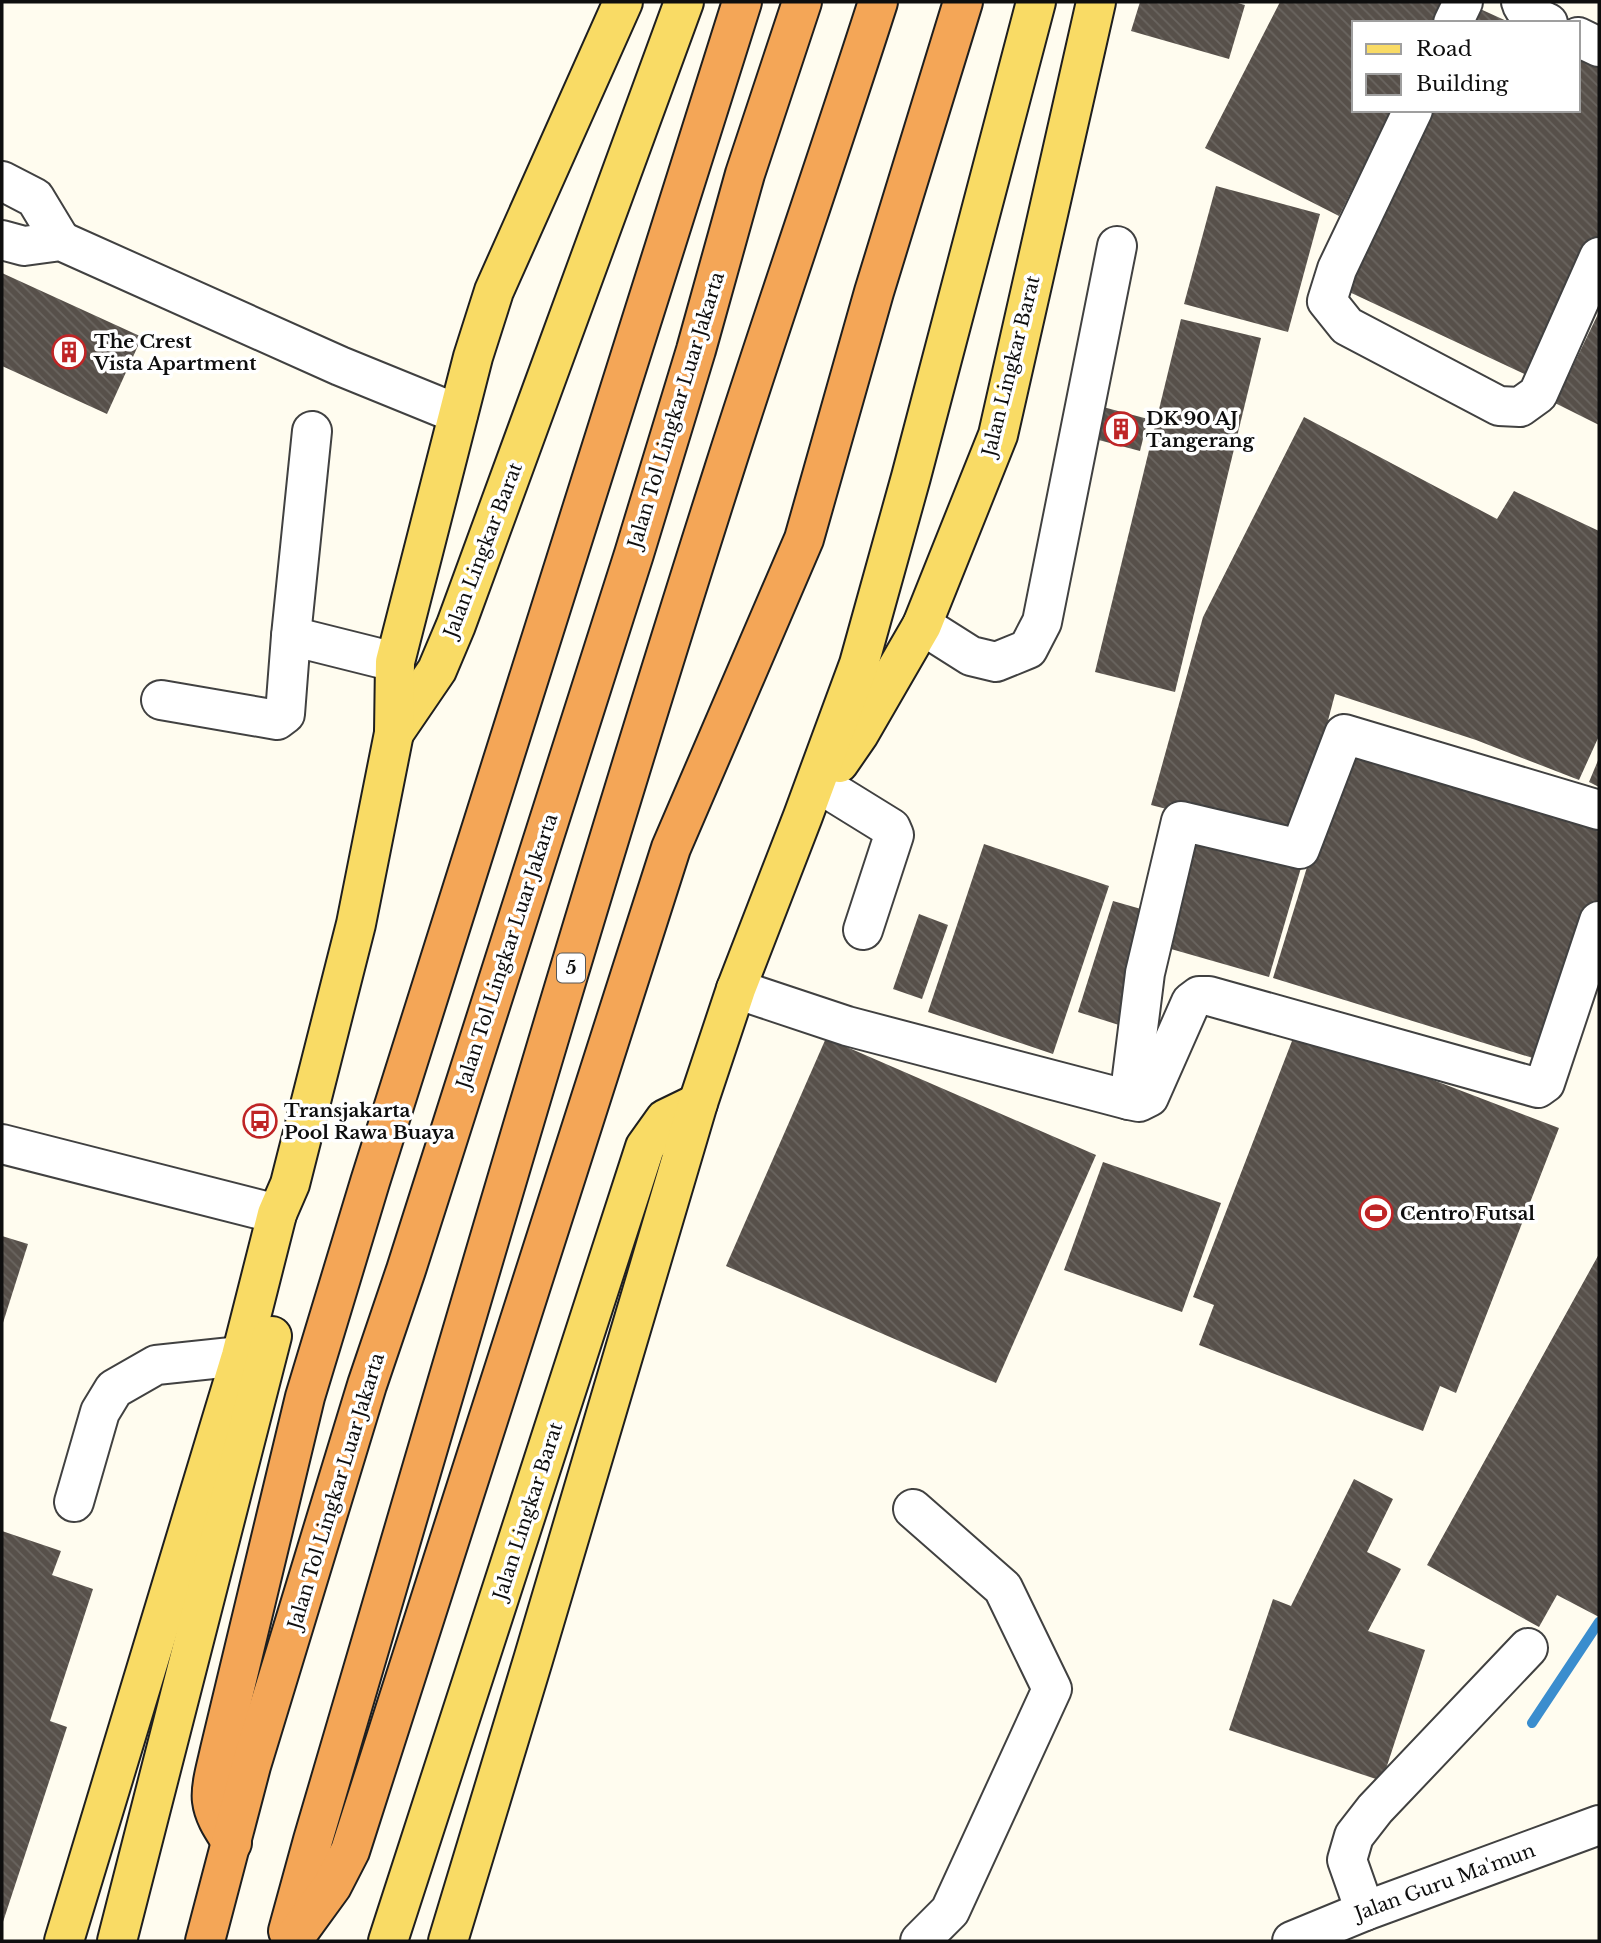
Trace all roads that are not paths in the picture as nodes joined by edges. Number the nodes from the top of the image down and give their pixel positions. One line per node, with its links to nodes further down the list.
1 (623, 2): 21 (main road, Jalan Lingkar Barat)
2 (684, 2): 27 (main road, Jalan Lingkar Barat)
3 (742, 2): 42 (highway)
4 (802, 2): 42 (highway, Jalan Tol Lingkar Luar Jakarta)
5 (878, 2): 47 (highway, 5)
6 (963, 2): 48 (highway)
7 (1036, 2): 28 (main road, Jalan Lingkar Barat)
8 (1096, 2): 23 (main road, Jalan Lingkar Barat)
9 (1463, 2): 11 (street)
10 (1521, 2): 12 (street)
11 (1454, 21)
12 (1544, 21)
13 (1580, 38): 14 (street)
14 (1599, 47)
15 (1412, 112): 20 (street)
16 (2, 181): 18 (street)
17 (2, 240): 18 (street)
18 (61, 241): 21 (street)
19 (1117, 246): 23 (street)
20 (1599, 257)
21 (458, 414): 25 (main road, Jalan Lingkar Barat)
22 (312, 432): 24 (street)
23 (922, 625): 28 (main road, Jalan Lingkar Barat)
24 (291, 636): 25 (street); 26 (street)
25 (395, 662): 27 (main road, Jalan Lingkar Barat)
26 (162, 699)
27 (394, 733): 36 (main road, Jalan Lingkar Barat)
28 (813, 801): 31 (street); 32 (main road, Jalan Lingkar Barat)
29 (1599, 810): 33 (street)
30 (1599, 921): 33 (street)
31 (863, 930)
32 (736, 989): 33 (street); 34 (main road, Jalan Lingkar Barat)
33 (1129, 1100)
34 (686, 1109): 49 (main road, Jalan Lingkar Barat); 50 (main road, Jalan Lingkar Barat)
35 (2, 1144): 36 (street)
36 (282, 1204): 37 (main road, Jalan Lingkar Barat); 45 (main road, Jalan Lingkar Barat)
37 (241, 1356): 38 (street); 44 (main road, Jalan Lingkar Barat)
38 (74, 1502)
39 (914, 1509): 51 (street)
40 (1528, 1648): 43 (street)
41 (1599, 1825): 43 (street, Jalan Guru Ma'mun)
42 (232, 1843): 46 (highway, Jalan Tol Lingkar Luar Jakarta)
43 (1365, 1912): 52 (street, Jalan Guru Ma'mun)
44 (64, 1941)
45 (117, 1941)
46 (205, 1941)
47 (286, 1941)
48 (292, 1941)
49 (388, 1941)
50 (448, 1941)
51 (920, 1941)
52 (1292, 1941)

